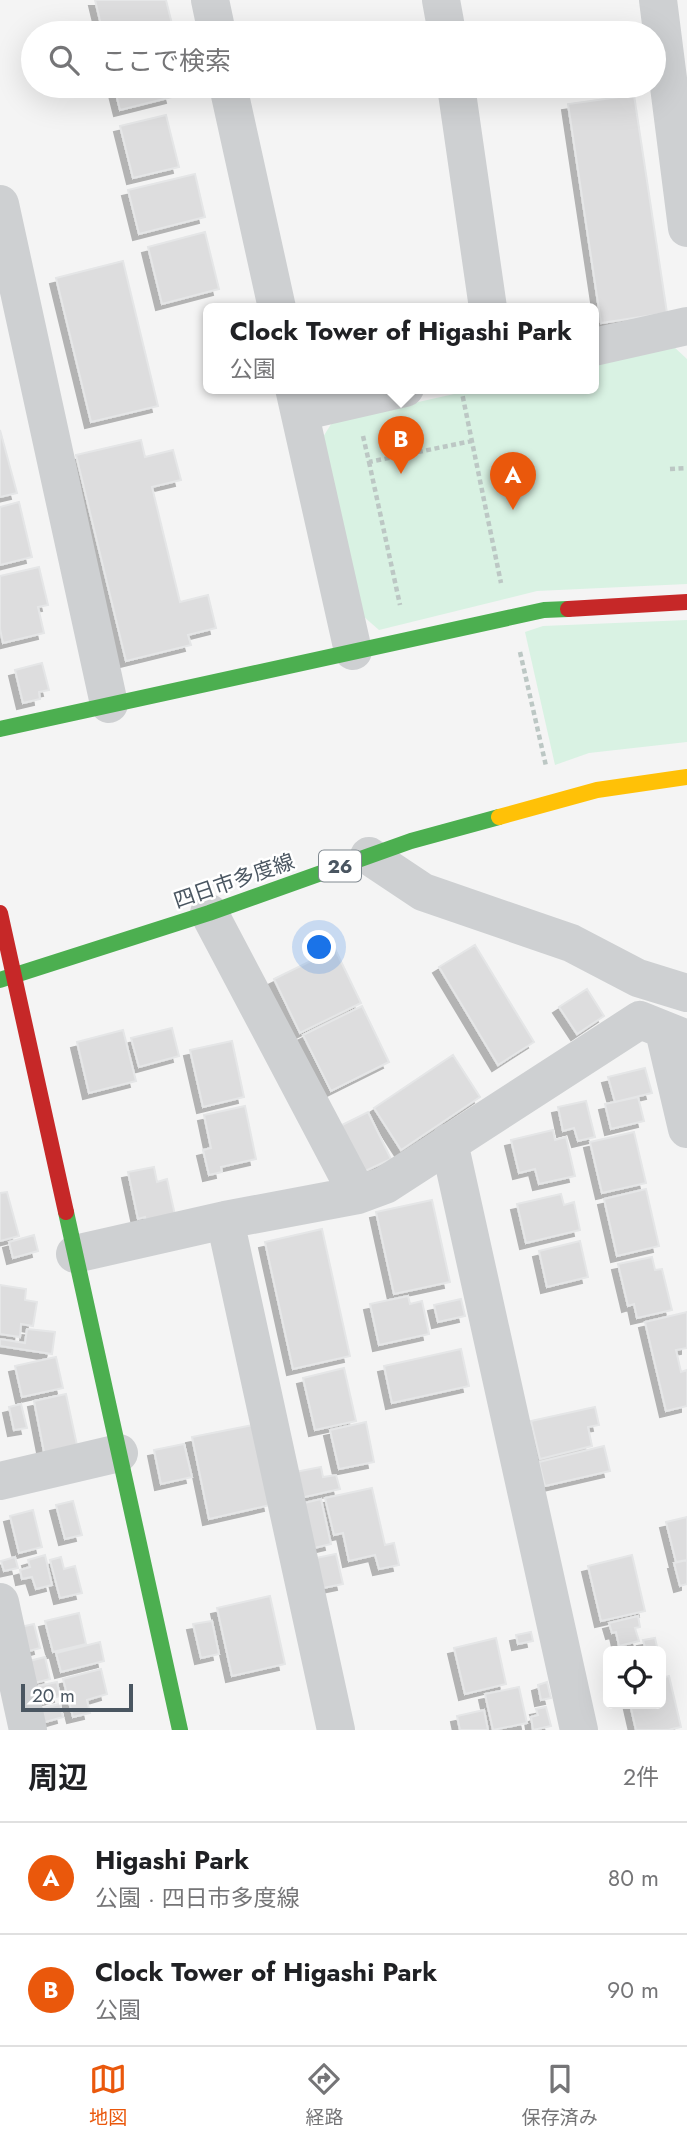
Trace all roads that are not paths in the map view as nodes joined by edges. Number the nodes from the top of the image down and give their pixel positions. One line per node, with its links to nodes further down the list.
1 (210, 0): 4 (street)
2 (441, 0): 5 (street)
3 (658, 0): 6 (street)
4 (214, 21)
5 (445, 21)
6 (662, 21)
7 (666, 48): 10 (street)
8 (231, 98): 13 (street)
9 (458, 98): 14 (street)
10 (680, 131): 12 (street)
11 (0, 204): 21 (street)
12 (687, 228)
13 (276, 303)
14 (487, 303)
15 (687, 326): 16 (street)
16 (599, 346)
17 (380, 394): 18 (street)
18 (297, 400): 20 (street)
19 (687, 602): 20 (street)
20 (350, 639): 21 (street)
21 (109, 704): 22 (street)
22 (0, 729)
23 (687, 777): 24 (street, 四日市多度線 / 26)
24 (369, 856): 26 (street, 四日市多度線 / 26); 28 (street)
25 (0, 913): 27 (street)
26 (209, 913): 27 (street, 四日市多度線 / 26); 32 (street)
27 (7, 977): 34 (street)
28 (687, 993)
29 (676, 1035): 30 (street); 31 (street)
30 (687, 1129)
31 (449, 1142): 32 (street); 41 (street)
32 (358, 1195): 33 (street)
33 (225, 1220): 34 (street); 40 (street)
34 (75, 1254): 35 (street)
35 (119, 1453): 36 (street); 39 (street)
36 (0, 1481)
37 (0, 1602): 38 (street)
38 (28, 1730)
39 (180, 1730)
40 (336, 1730)
41 (579, 1730)

